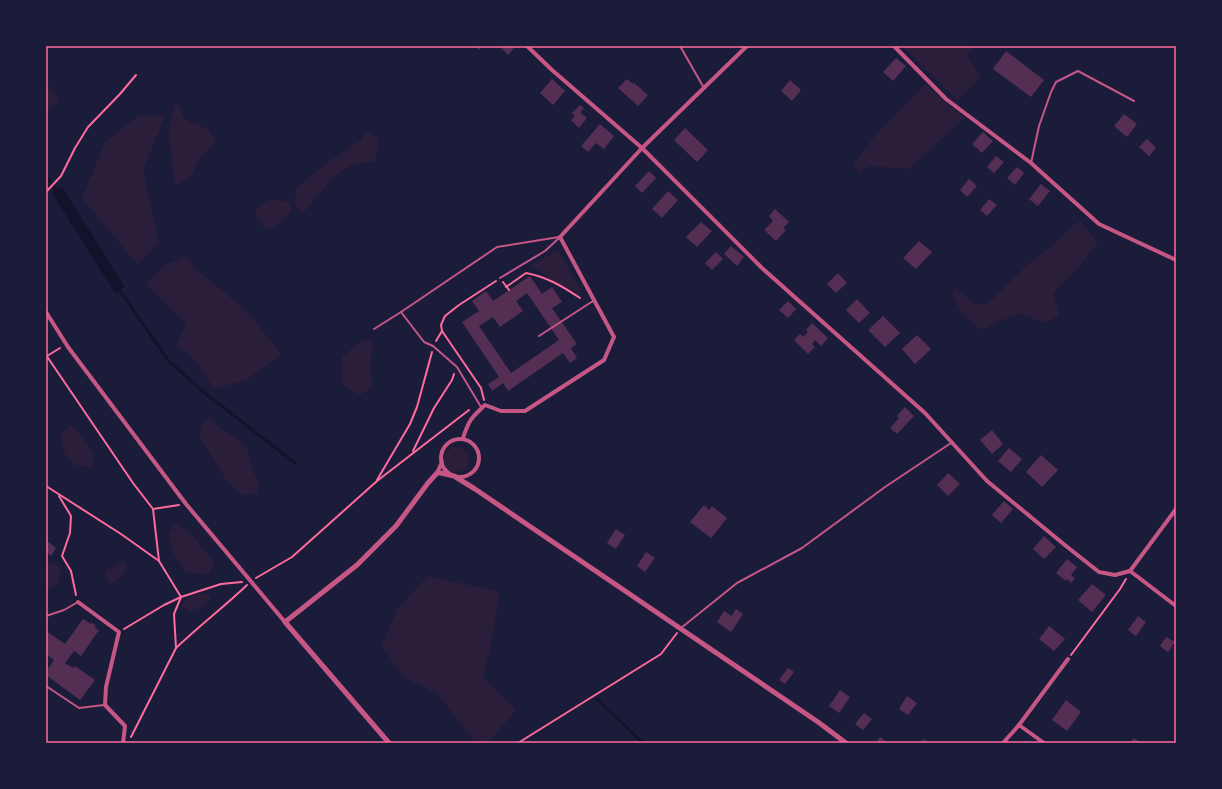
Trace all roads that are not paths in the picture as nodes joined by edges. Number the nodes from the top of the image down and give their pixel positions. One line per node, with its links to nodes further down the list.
1 (527, 46): 7 (street)
2 (680, 46): 5 (lane)
3 (747, 46): 5 (street)
4 (894, 46): 8 (street)
5 (704, 88): 7 (street)
6 (1134, 101): 8 (lane)
7 (642, 148): 9 (street); 19 (street)
8 (1031, 163): 10 (street)
9 (560, 237): 11 (lane); 12 (street); 14 (lane)
10 (1176, 260)
11 (500, 278)
12 (594, 300): 16 (lane); 17 (street)
13 (46, 312): 28 (street)
14 (401, 312): 15 (lane); 17 (lane)
15 (374, 329)
16 (539, 336)
17 (483, 406): 18 (street)
18 (463, 438): 20 (street); 22 (street)
19 (951, 442): 24 (street); 29 (lane)
20 (442, 462): 21 (street); 22 (street)
21 (437, 473): 22 (street); 28 (street)
22 (454, 476): 29 (street)
23 (1176, 509): 24 (street)
24 (1130, 571): 26 (street)
25 (78, 602): 27 (lane); 32 (street)
26 (1176, 606)
27 (46, 616)
28 (285, 622): 35 (street)
29 (680, 628): 36 (street)
30 (1068, 659): 33 (street)
31 (46, 686): 32 (lane)
32 (106, 705): 34 (street)
33 (1019, 725): 37 (street); 38 (street)
34 (123, 743)
35 (389, 743)
36 (846, 743)
37 (1003, 743)
38 (1044, 743)

